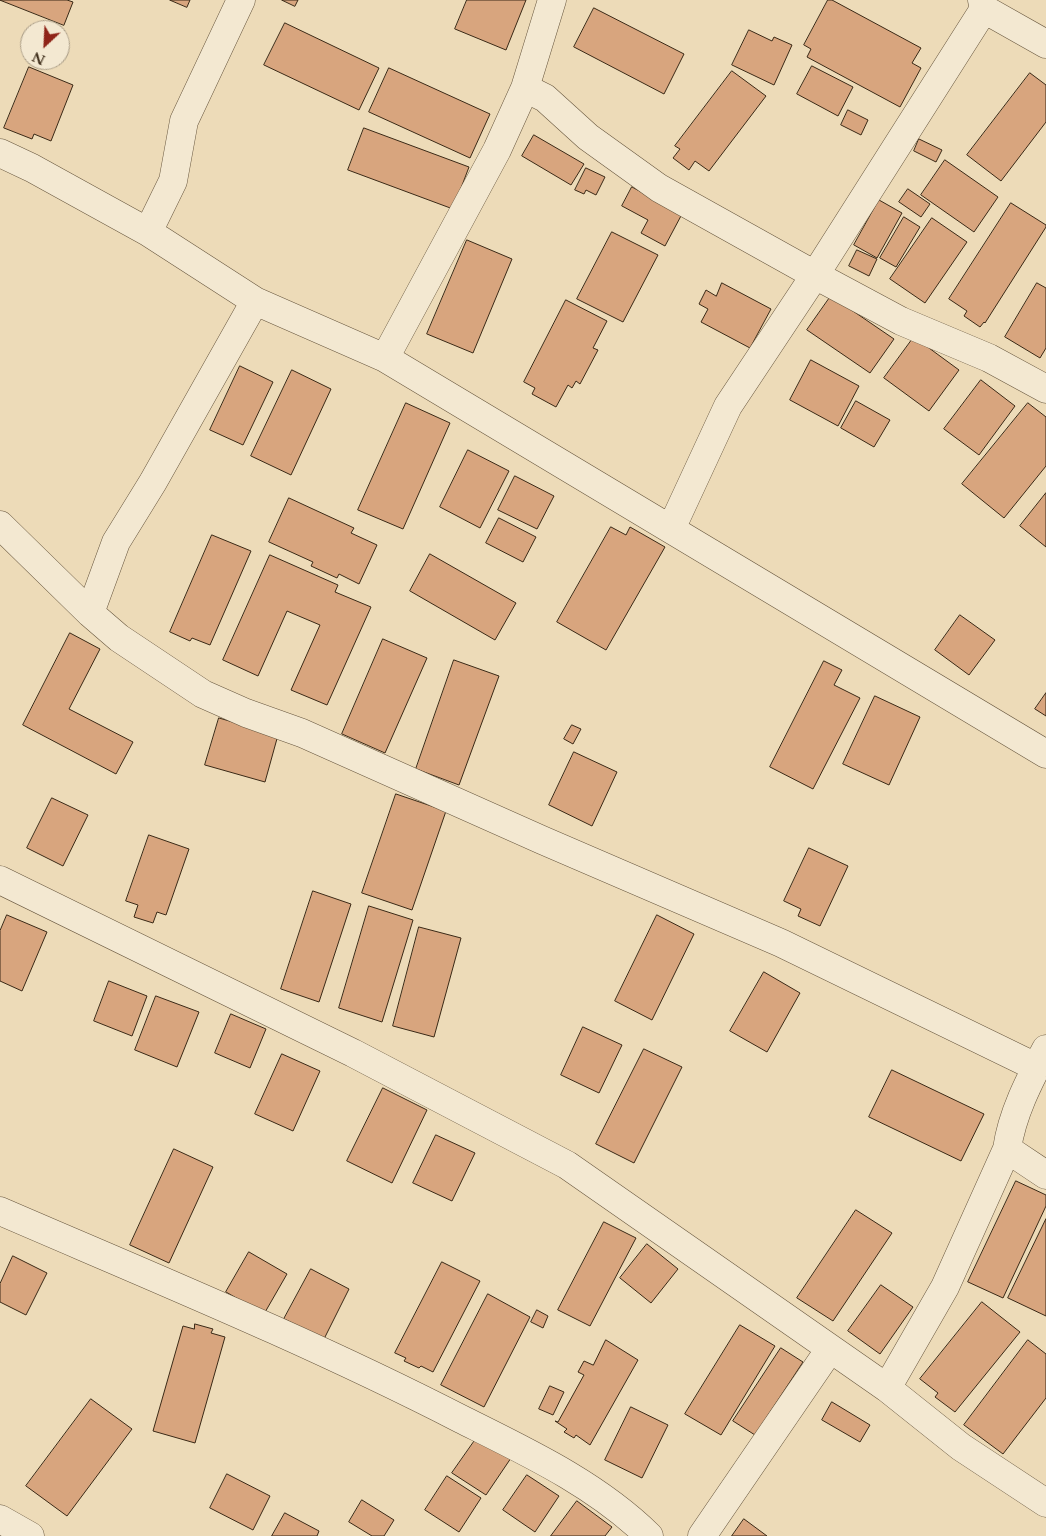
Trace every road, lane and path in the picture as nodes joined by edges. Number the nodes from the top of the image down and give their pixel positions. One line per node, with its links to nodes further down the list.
1 (241, 0): 7 (street)
2 (552, 0): 5 (street)
3 (983, 4): 4 (street); 8 (street)
4 (1046, 44)
5 (526, 88): 8 (street); 10 (street)
6 (0, 153): 7 (street)
7 (148, 232): 9 (street)
8 (815, 275): 11 (street); 13 (street)
9 (255, 301): 10 (street); 14 (street)
10 (384, 358): 13 (street)
11 (1046, 389)
12 (0, 525): 14 (street)
13 (671, 529): 15 (street)
14 (90, 613): 17 (street)
15 (1046, 754)
16 (0, 880): 21 (street)
17 (1041, 1058): 18 (street)
18 (1006, 1149): 19 (street); 22 (street)
19 (1046, 1175)
20 (0, 1211): 26 (street)
21 (830, 1349): 22 (street); 27 (street)
22 (887, 1388): 23 (street)
23 (1046, 1503)
24 (0, 1519): 25 (street)
25 (30, 1536)
26 (650, 1536)
27 (702, 1536)

